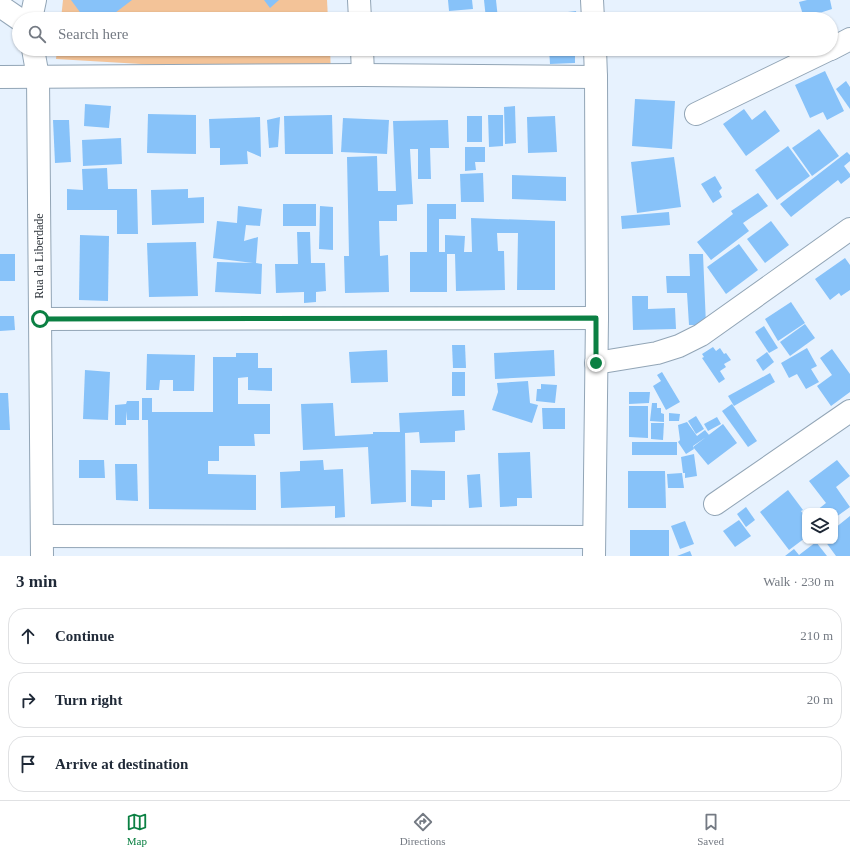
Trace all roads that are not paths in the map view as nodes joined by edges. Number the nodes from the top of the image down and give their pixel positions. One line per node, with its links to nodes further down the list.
1 (35, 0): 5 (street)
2 (358, 0): 6 (street)
3 (592, 0): 7 (street)
4 (0, 6): 8 (street)
5 (32, 12)
6 (359, 12)
7 (593, 12)
8 (12, 14)
9 (850, 39): 10 (street)
10 (838, 45)
11 (34, 56): 17 (street, Rua da Liberdade)
12 (362, 56): 15 (street)
13 (595, 56): 18 (street)
14 (816, 56): 19 (street)
15 (363, 75): 17 (street); 18 (street)
16 (0, 77): 17 (street)
17 (38, 77): 22 (street, Rua da Liberdade)
18 (596, 77): 21 (street)
19 (696, 114)
20 (850, 229): 23 (street)
21 (596, 318): 22 (street); 23 (street)
22 (40, 319): 26 (street, Rua da Liberdade)
23 (596, 363): 27 (street)
24 (850, 411): 25 (street)
25 (715, 504)
26 (42, 546): 27 (street)
27 (594, 546)

